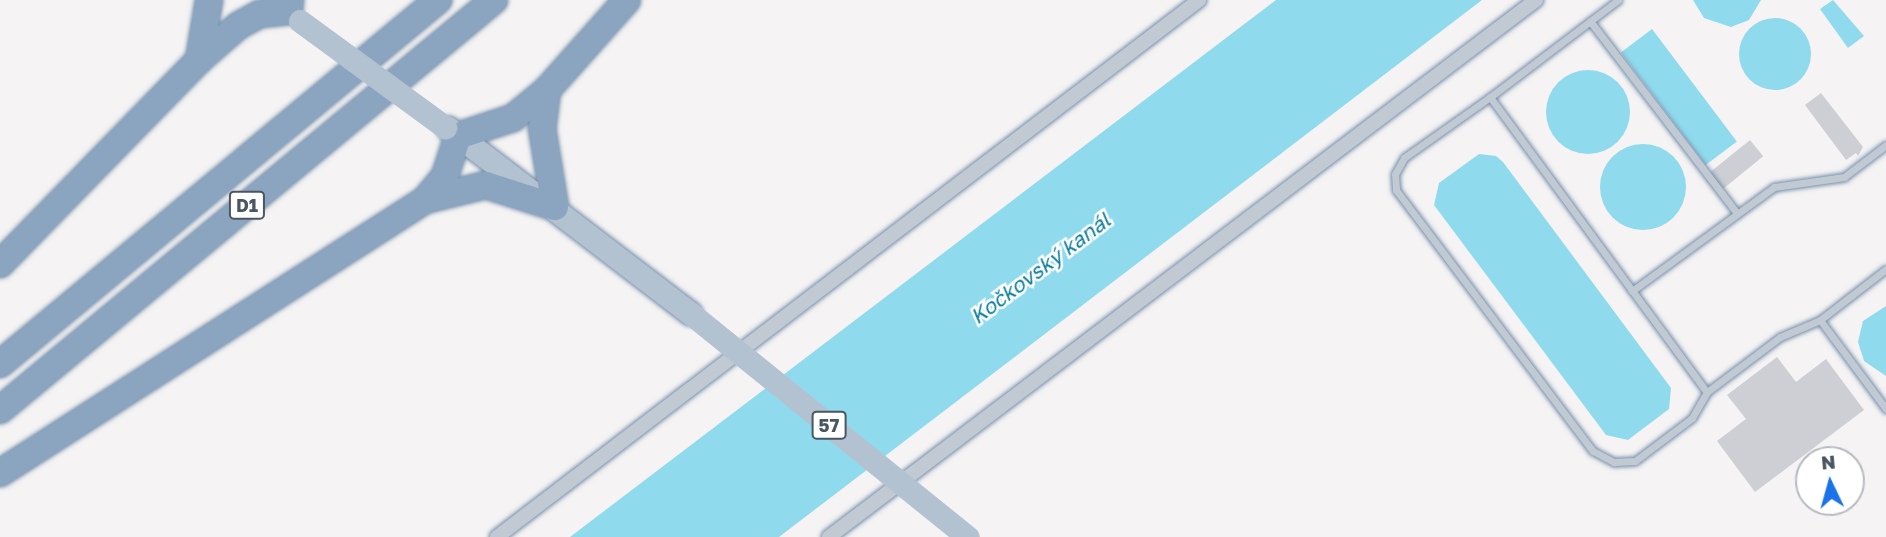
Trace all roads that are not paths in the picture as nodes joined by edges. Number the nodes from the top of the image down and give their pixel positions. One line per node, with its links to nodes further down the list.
1 (209, 0): 10 (highway)
2 (438, 0): 22 (highway, D1)
3 (494, 0): 25 (highway, D1)
4 (627, 0): 11 (highway)
5 (1199, 0): 27 (street)
6 (1536, 0): 28 (street)
7 (1618, 0): 9 (lane)
8 (288, 8): 10 (highway); 13 (main road, 57, bridge)
9 (1590, 21): 12 (lane); 17 (lane)
10 (199, 60): 18 (highway)
11 (547, 89): 13 (highway); 16 (highway)
12 (1490, 97): 20 (lane); 23 (lane)
13 (452, 131): 15 (highway); 16 (main road, 57)
14 (1886, 145): 17 (lane)
15 (425, 200): 16 (highway); 26 (highway)
16 (555, 207): 29 (main road, 57, bridge)
17 (1736, 212): 20 (lane)
18 (0, 264)
19 (1886, 269): 21 (lane)
20 (1632, 291): 23 (lane)
21 (1820, 320): 23 (lane); 24 (lane)
22 (0, 364)
23 (1707, 392)
24 (1886, 409)
25 (0, 410)
26 (0, 474)
27 (497, 537)
28 (829, 537)
29 (968, 537)

